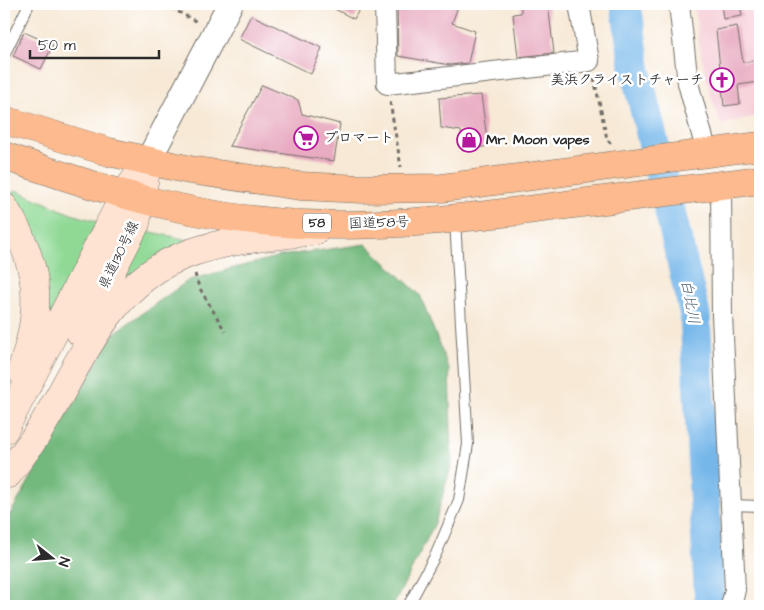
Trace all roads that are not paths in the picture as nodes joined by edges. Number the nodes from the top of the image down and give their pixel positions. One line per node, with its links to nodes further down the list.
1 (29, 4): 6 (lane)
2 (230, 4): 11 (street)
3 (385, 4): 4 (street)
4 (579, 4)
5 (679, 4): 9 (street)
6 (4, 55)
7 (4, 120): 11 (highway)
8 (760, 146): 9 (highway)
9 (701, 154): 11 (highway)
10 (4, 156): 14 (highway, 国道58号 / 58)
11 (148, 161): 14 (main road, 県道130号線)
12 (760, 180): 13 (highway, 国道58号 / 58)
13 (710, 187): 16 (highway, 国道58号 / 58); 21 (street)
14 (133, 196): 17 (highway, 国道58号 / 58); 19 (main road, 県道130号線); 20 (main road, 県道130号線)
15 (4, 207): 18 (main road)
16 (455, 220): 17 (highway, 国道58号 / 58); 23 (lane)
17 (356, 225): 20 (main road)
18 (4, 420)
19 (4, 430)
20 (6, 478)
21 (731, 505): 22 (lane); 24 (street)
22 (760, 506)
23 (408, 606)
24 (731, 606)

